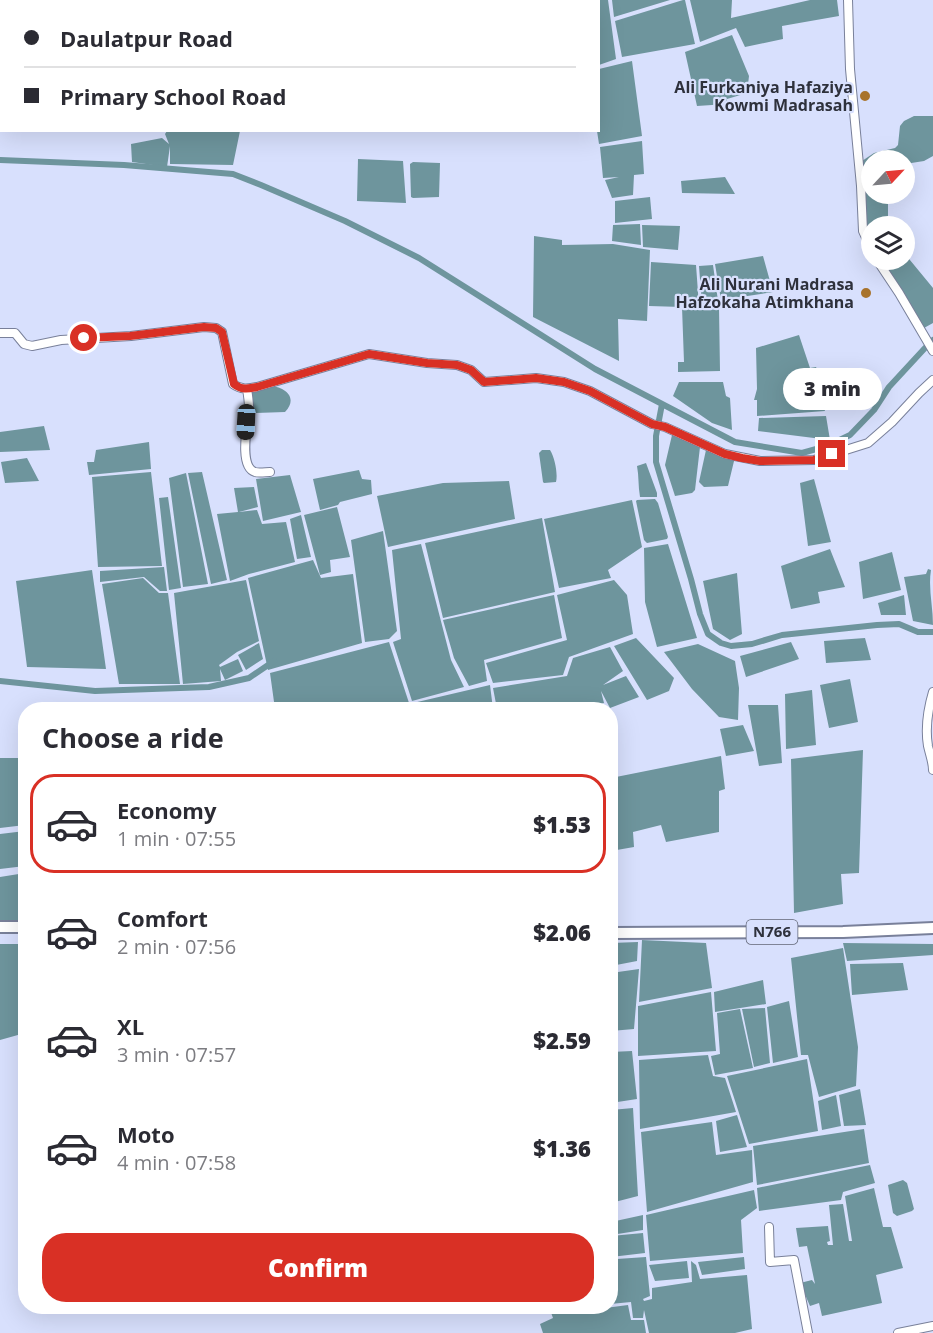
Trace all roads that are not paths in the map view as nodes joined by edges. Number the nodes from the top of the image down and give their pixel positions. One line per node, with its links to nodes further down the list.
1 (848, 0): 2 (street)
2 (862, 216)
3 (883, 270): 5 (street)
4 (0, 333): 7 (street)
5 (933, 351)
6 (933, 380): 7 (street)
7 (247, 389): 8 (street)
8 (270, 472)
9 (933, 692): 10 (street)
10 (933, 770)
11 (0, 927): 12 (highway)
12 (18, 927)
13 (933, 927): 14 (highway, N766)
14 (618, 933)
15 (769, 1227): 17 (street)
16 (933, 1326): 18 (street)
17 (808, 1333)
18 (898, 1333)

